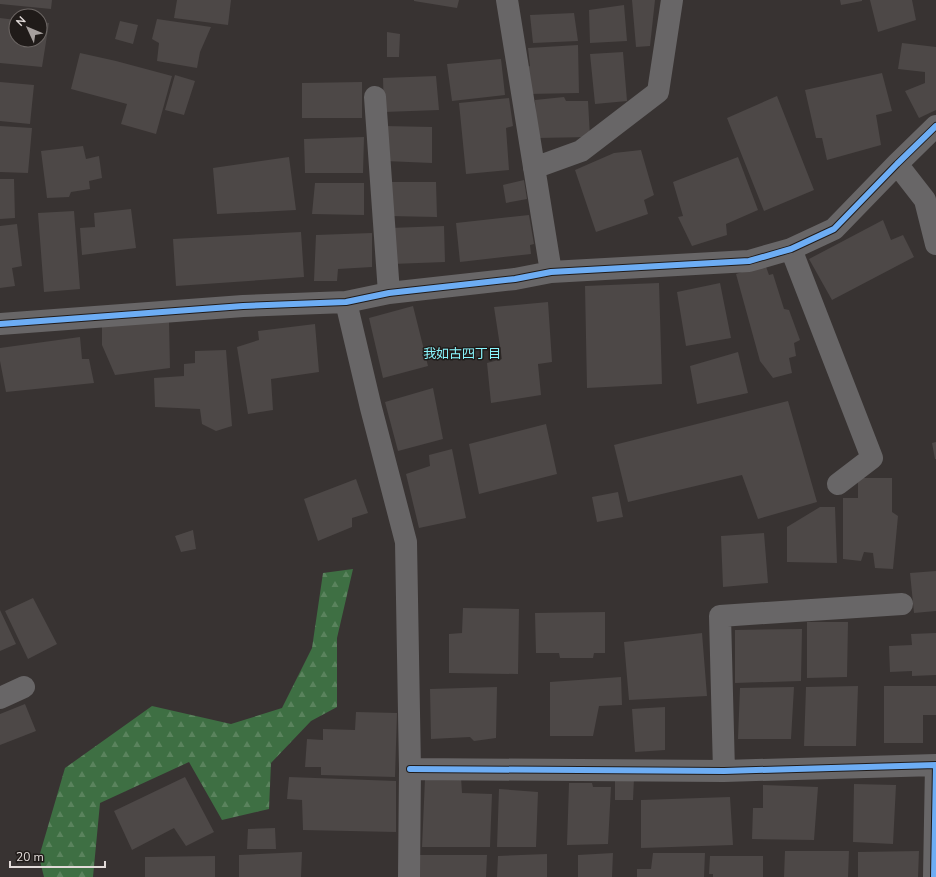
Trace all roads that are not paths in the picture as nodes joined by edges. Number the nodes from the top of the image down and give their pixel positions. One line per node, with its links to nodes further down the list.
1 (507, 0): 6 (street)
2 (672, 0): 6 (street)
3 (375, 96): 10 (street)
4 (936, 126): 5 (street)
5 (897, 164): 7 (street); 8 (street)
6 (534, 168): 9 (street)
7 (936, 244)
8 (791, 249): 9 (street); 13 (street)
9 (551, 272): 10 (street)
10 (389, 293): 11 (street)
11 (346, 302): 12 (street); 17 (street)
12 (0, 324)
13 (838, 484)
14 (902, 604): 18 (street)
15 (24, 688): 16 (street)
16 (0, 698)
17 (410, 769): 18 (street); 19 (street)
18 (724, 771): 20 (street)
19 (409, 877)
20 (934, 877)

